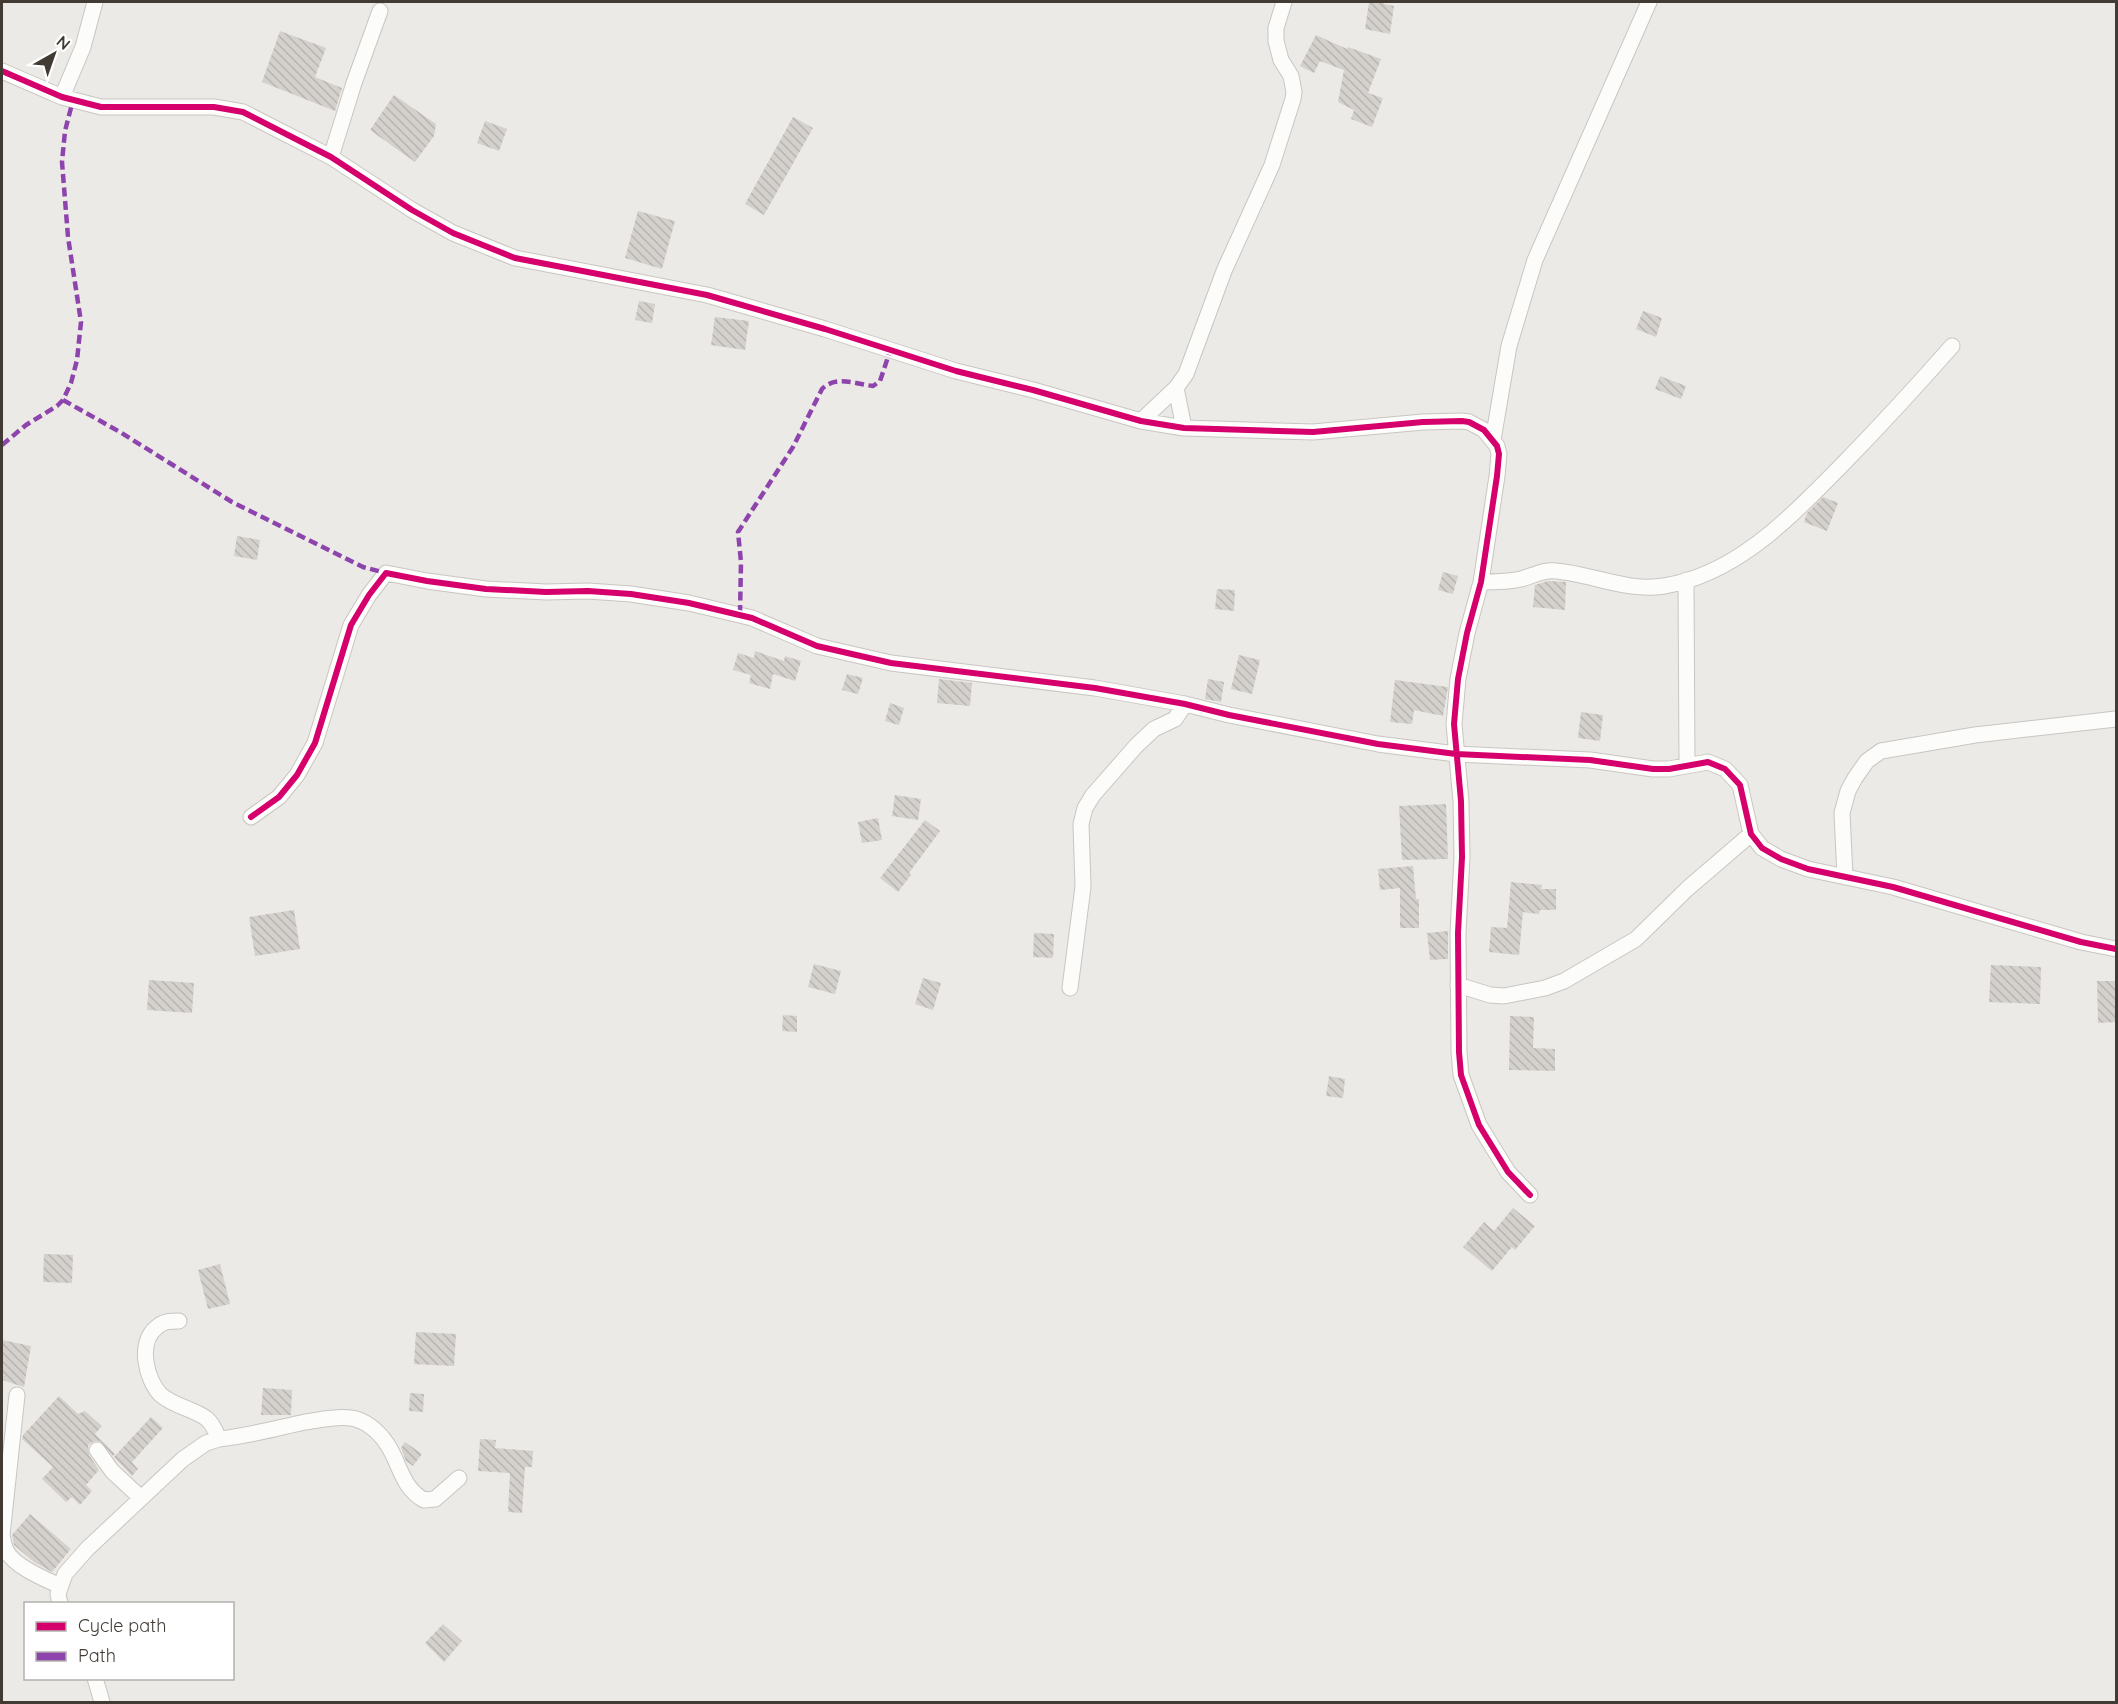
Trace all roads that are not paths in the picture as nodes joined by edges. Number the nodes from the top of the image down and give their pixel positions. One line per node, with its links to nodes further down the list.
1 (95, 2): 6 (street)
2 (1284, 2): 9 (street)
3 (1649, 2): 12 (street)
4 (380, 11): 7 (street)
5 (2, 71): 6 (street)
6 (62, 97): 7 (street)
7 (331, 157): 10 (street)
8 (1952, 346): 13 (street)
9 (1176, 388): 10 (street); 11 (street)
10 (1141, 421): 11 (street)
11 (1184, 428): 12 (street)
12 (1493, 440): 14 (street)
13 (1686, 580): 14 (street); 18 (street)
14 (1481, 582): 17 (street)
15 (1185, 704): 17 (street); 19 (street); 24 (street)
16 (2116, 719): 21 (street)
17 (1456, 754): 18 (street); 23 (street)
18 (1687, 765): 20 (street)
19 (251, 817)
20 (1751, 834): 21 (street); 23 (street)
21 (1845, 877): 22 (street)
22 (2116, 949)
23 (1458, 985): 25 (street)
24 (1070, 988)
25 (1530, 1195)
26 (179, 1321): 28 (street)
27 (17, 1395): 32 (street)
28 (219, 1439): 30 (street); 31 (street)
29 (97, 1450): 31 (street)
30 (459, 1478)
31 (141, 1498): 32 (street)
32 (60, 1586): 33 (street)
33 (59, 1602)
34 (96, 1680): 35 (street)
35 (102, 1702)

